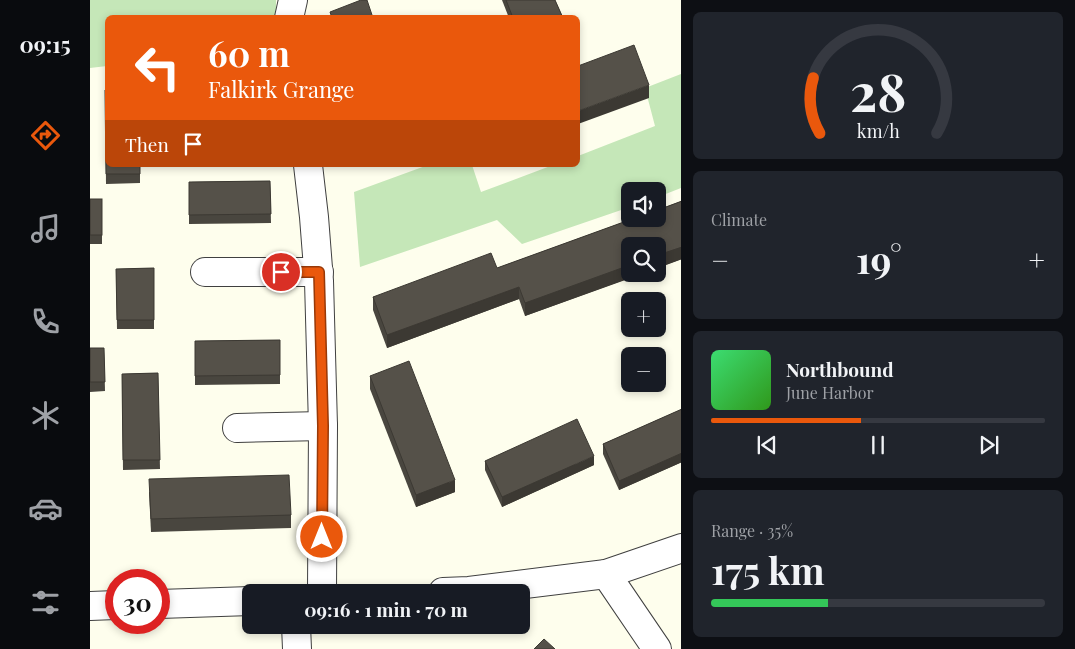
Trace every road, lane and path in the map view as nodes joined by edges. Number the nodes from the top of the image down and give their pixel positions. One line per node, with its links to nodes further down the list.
1 (293, 0): 2 (street)
2 (290, 15)
3 (308, 167): 5 (street)
4 (205, 272): 5 (street)
5 (319, 272): 6 (street)
6 (323, 426): 7 (street); 10 (street)
7 (236, 428)
8 (681, 548): 9 (street)
9 (606, 574): 11 (street); 18 (street)
10 (322, 584)
11 (525, 584)
12 (242, 601): 13 (street)
13 (170, 604)
14 (105, 605): 15 (street)
15 (90, 606)
16 (296, 634): 17 (street)
17 (297, 649)
18 (657, 649)

